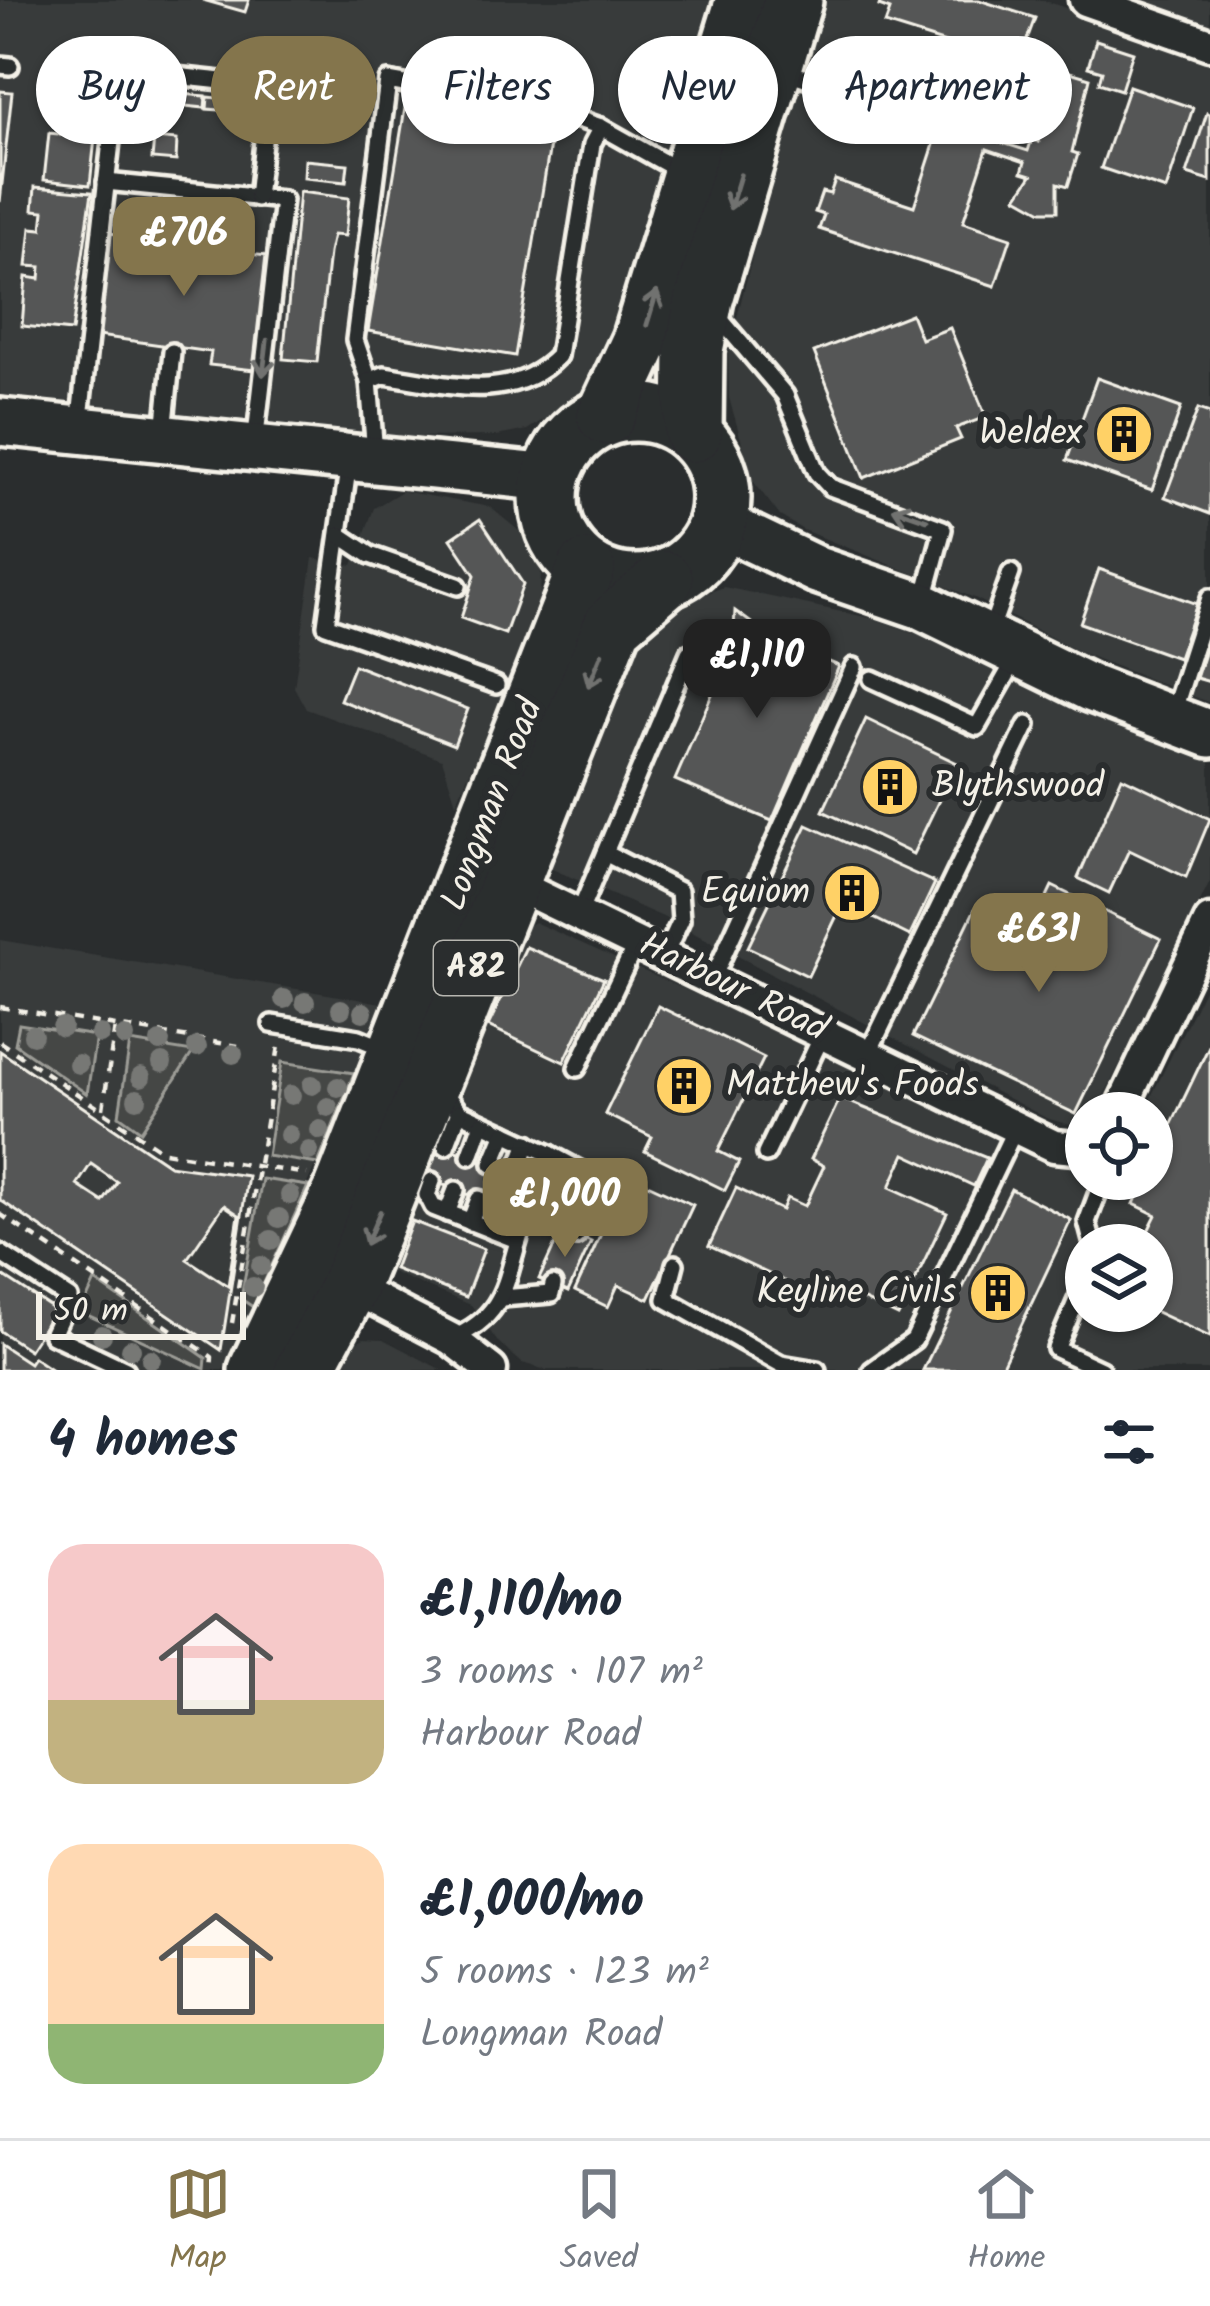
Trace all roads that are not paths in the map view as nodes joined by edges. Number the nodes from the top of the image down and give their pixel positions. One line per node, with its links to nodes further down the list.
1 (794, 0): 5 (highway)
2 (1084, 0): 4 (street)
3 (738, 7): 8 (highway)
4 (1210, 44)
5 (778, 49)
6 (602, 127): 8 (lane); 13 (lane); 13 (lane)
7 (750, 144): 11 (highway, one-way to 11)
8 (692, 176): 14 (highway, one-way to 8)
9 (106, 182): 10 (lane); 10 (lane); 16 (lane)
10 (257, 198): 19 (lane, one-way to 19)
11 (704, 299): 17 (highway); 29 (lane, one-way to 11)
12 (172, 352): 18 (lane)
13 (369, 381): 20 (lane)
14 (606, 416): 17 (highway); 21 (highway)
15 (0, 422): 16 (street)
16 (79, 430): 18 (street)
17 (693, 433): 22 (highway)
18 (163, 439): 19 (street)
19 (255, 449): 20 (street)
20 (362, 460): 21 (street); 23 (lane)
21 (551, 478): 24 (highway)
22 (719, 523): 26 (highway, A82); 29 (street)
23 (340, 535): 27 (lane); 34 (lane)
24 (586, 569): 26 (highway); 47 (highway, Longman Road / A82)
25 (1011, 573): 30 (lane)
26 (664, 580): 38 (highway, Longman Road / A82, one-way to 38)
27 (458, 586)
28 (1210, 598): 36 (lane)
29 (922, 606): 30 (street)
30 (1004, 645): 33 (lane); 36 (street)
31 (689, 653): 37 (lane)
32 (854, 667): 42 (lane)
33 (872, 680)
34 (496, 685)
35 (1027, 725): 45 (lane)
36 (1190, 727)
37 (604, 853): 39 (lane); 41 (lane)
38 (510, 882): 39 (street, Harbour Road); 47 (highway, Longman Road / A82)
39 (579, 914): 41 (street, Harbour Road)
40 (1210, 921): 48 (street)
41 (651, 948): 42 (street, Harbour Road); 46 (lane)
42 (713, 978): 44 (street, Harbour Road)
43 (272, 1024): 47 (lane)
44 (824, 1031): 45 (street, Harbour Road); 56 (lane)
45 (868, 1054): 50 (street, Harbour Road)
46 (577, 1068)
47 (430, 1080): 49 (lane); 53 (lane); 74 (highway, Longman Road / A82, one-way to 74); 78 (highway, Longman Road / A82)
48 (1129, 1092)
49 (482, 1123): 51 (lane); 57 (lane)
50 (1016, 1127): 54 (street, Harbour Road); 83 (lane)
51 (505, 1132): 52 (lane); 58 (lane)
52 (528, 1143): 55 (lane); 59 (lane)
53 (446, 1146)
54 (1065, 1147)
55 (550, 1154): 61 (lane); 69 (lane)
56 (766, 1154)
57 (470, 1156)
58 (492, 1165)
59 (516, 1174)
60 (432, 1181): 65 (lane)
61 (539, 1183)
62 (456, 1190): 65 (lane)
63 (479, 1199): 67 (lane)
64 (502, 1208): 68 (lane)
65 (447, 1213): 67 (lane)
66 (526, 1217): 70 (lane)
67 (470, 1222): 68 (lane)
68 (493, 1231): 70 (lane)
69 (576, 1236)
70 (517, 1240): 75 (lane)
71 (0, 1252): 80 (lane)
72 (675, 1264): 82 (lane)
73 (553, 1285): 75 (lane)
74 (349, 1286): 77 (street); 81 (highway, Longman Road / A82)
75 (502, 1298): 77 (lane)
76 (1065, 1328): 84 (lane)
77 (451, 1339): 79 (street)
78 (245, 1349)
79 (479, 1366)
80 (126, 1370)
81 (304, 1370)
82 (817, 1370)
83 (872, 1370)
84 (1101, 1370)

